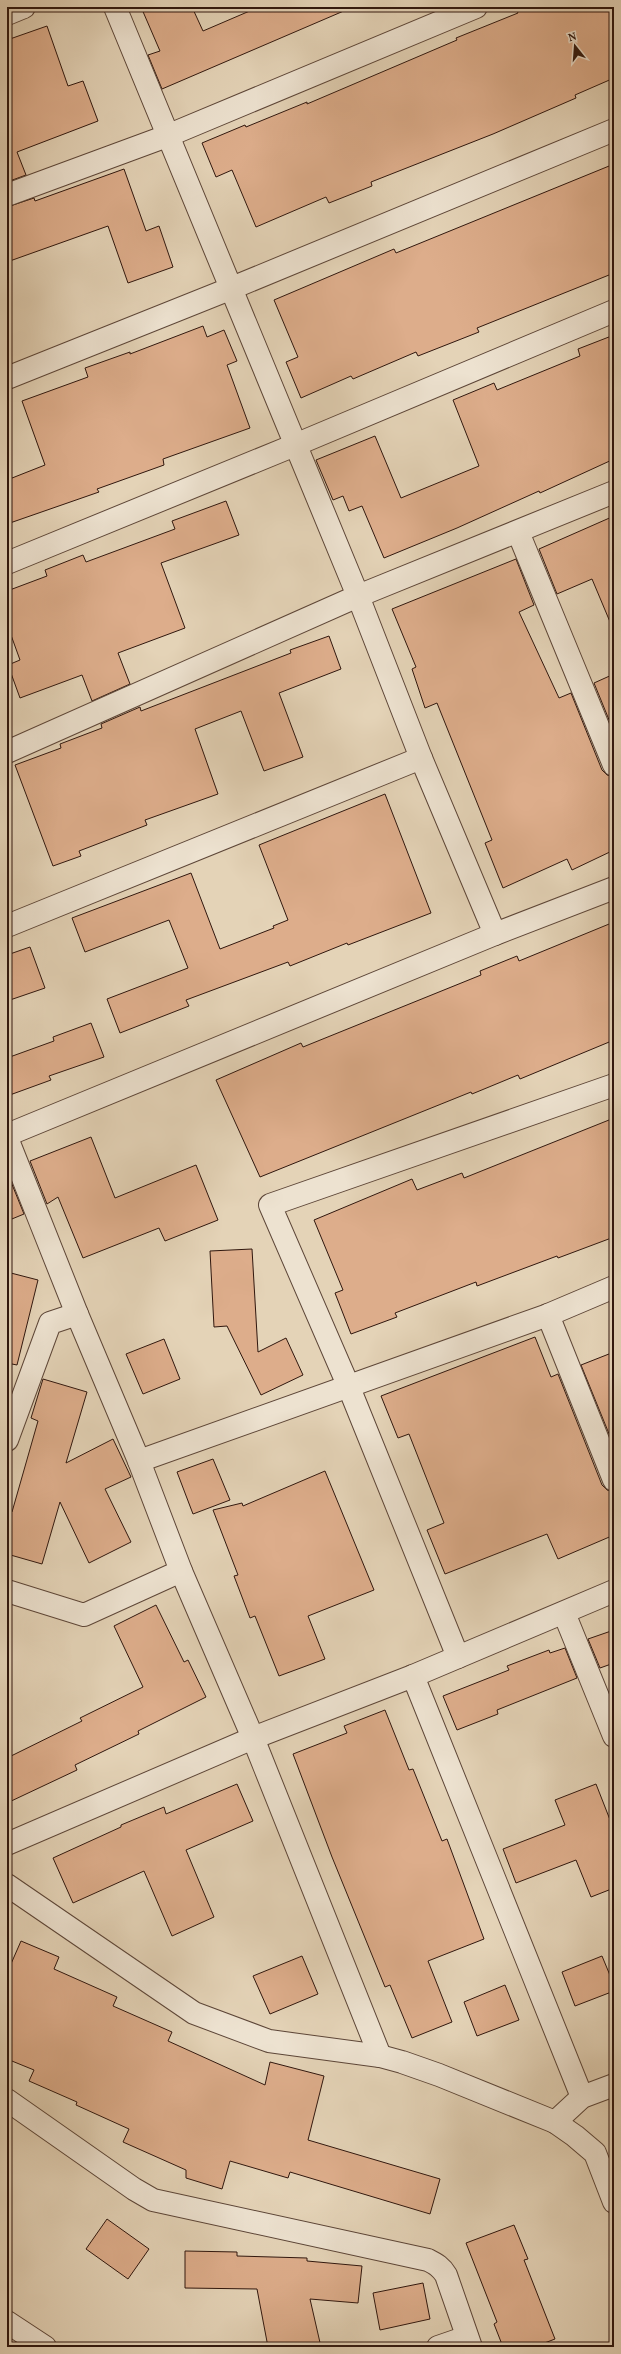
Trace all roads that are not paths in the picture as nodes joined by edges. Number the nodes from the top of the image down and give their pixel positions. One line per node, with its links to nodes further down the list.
1 (24, 7): 4 (street)
2 (115, 7): 6 (street)
3 (476, 7): 6 (street)
4 (7, 14)
5 (614, 130): 8 (street)
6 (167, 136): 7 (street); 8 (street)
7 (7, 194)
8 (232, 288): 10 (street); 11 (street)
9 (614, 311): 11 (street)
10 (7, 378)
11 (295, 445): 14 (street); 15 (street)
12 (614, 492): 13 (street)
13 (518, 532): 15 (street); 18 (street)
14 (7, 563)
15 (358, 596): 16 (street); 17 (street)
16 (7, 752)
17 (421, 758): 20 (street); 21 (street)
18 (614, 765)
19 (614, 888): 21 (street)
20 (7, 926)
21 (495, 934): 23 (street)
22 (614, 1085): 28 (street)
23 (7, 1135)
24 (7, 1138): 26 (street)
25 (609, 1295): 27 (street)
26 (76, 1314): 29 (street); 30 (street)
27 (548, 1315): 28 (street); 31 (street)
28 (348, 1385): 30 (street); 36 (street)
29 (7, 1440)
30 (139, 1461): 32 (street)
31 (614, 1480)
32 (181, 1571): 33 (street); 39 (street)
33 (7, 1591)
34 (614, 1592): 35 (street)
35 (564, 1613): 36 (street); 38 (street)
36 (458, 1657): 37 (street)
37 (413, 1676): 39 (street); 44 (street)
38 (614, 1736)
39 (253, 1738): 40 (street); 42 (street)
40 (7, 1844)
41 (7, 1884): 42 (street)
42 (380, 2056): 46 (street)
43 (614, 2084): 44 (street)
44 (582, 2097): 46 (street)
45 (7, 2100): 49 (street)
46 (555, 2122): 47 (street)
47 (614, 2202)
48 (7, 2322): 50 (street)
49 (469, 2342): 51 (street)
50 (45, 2347)
51 (438, 2347)

